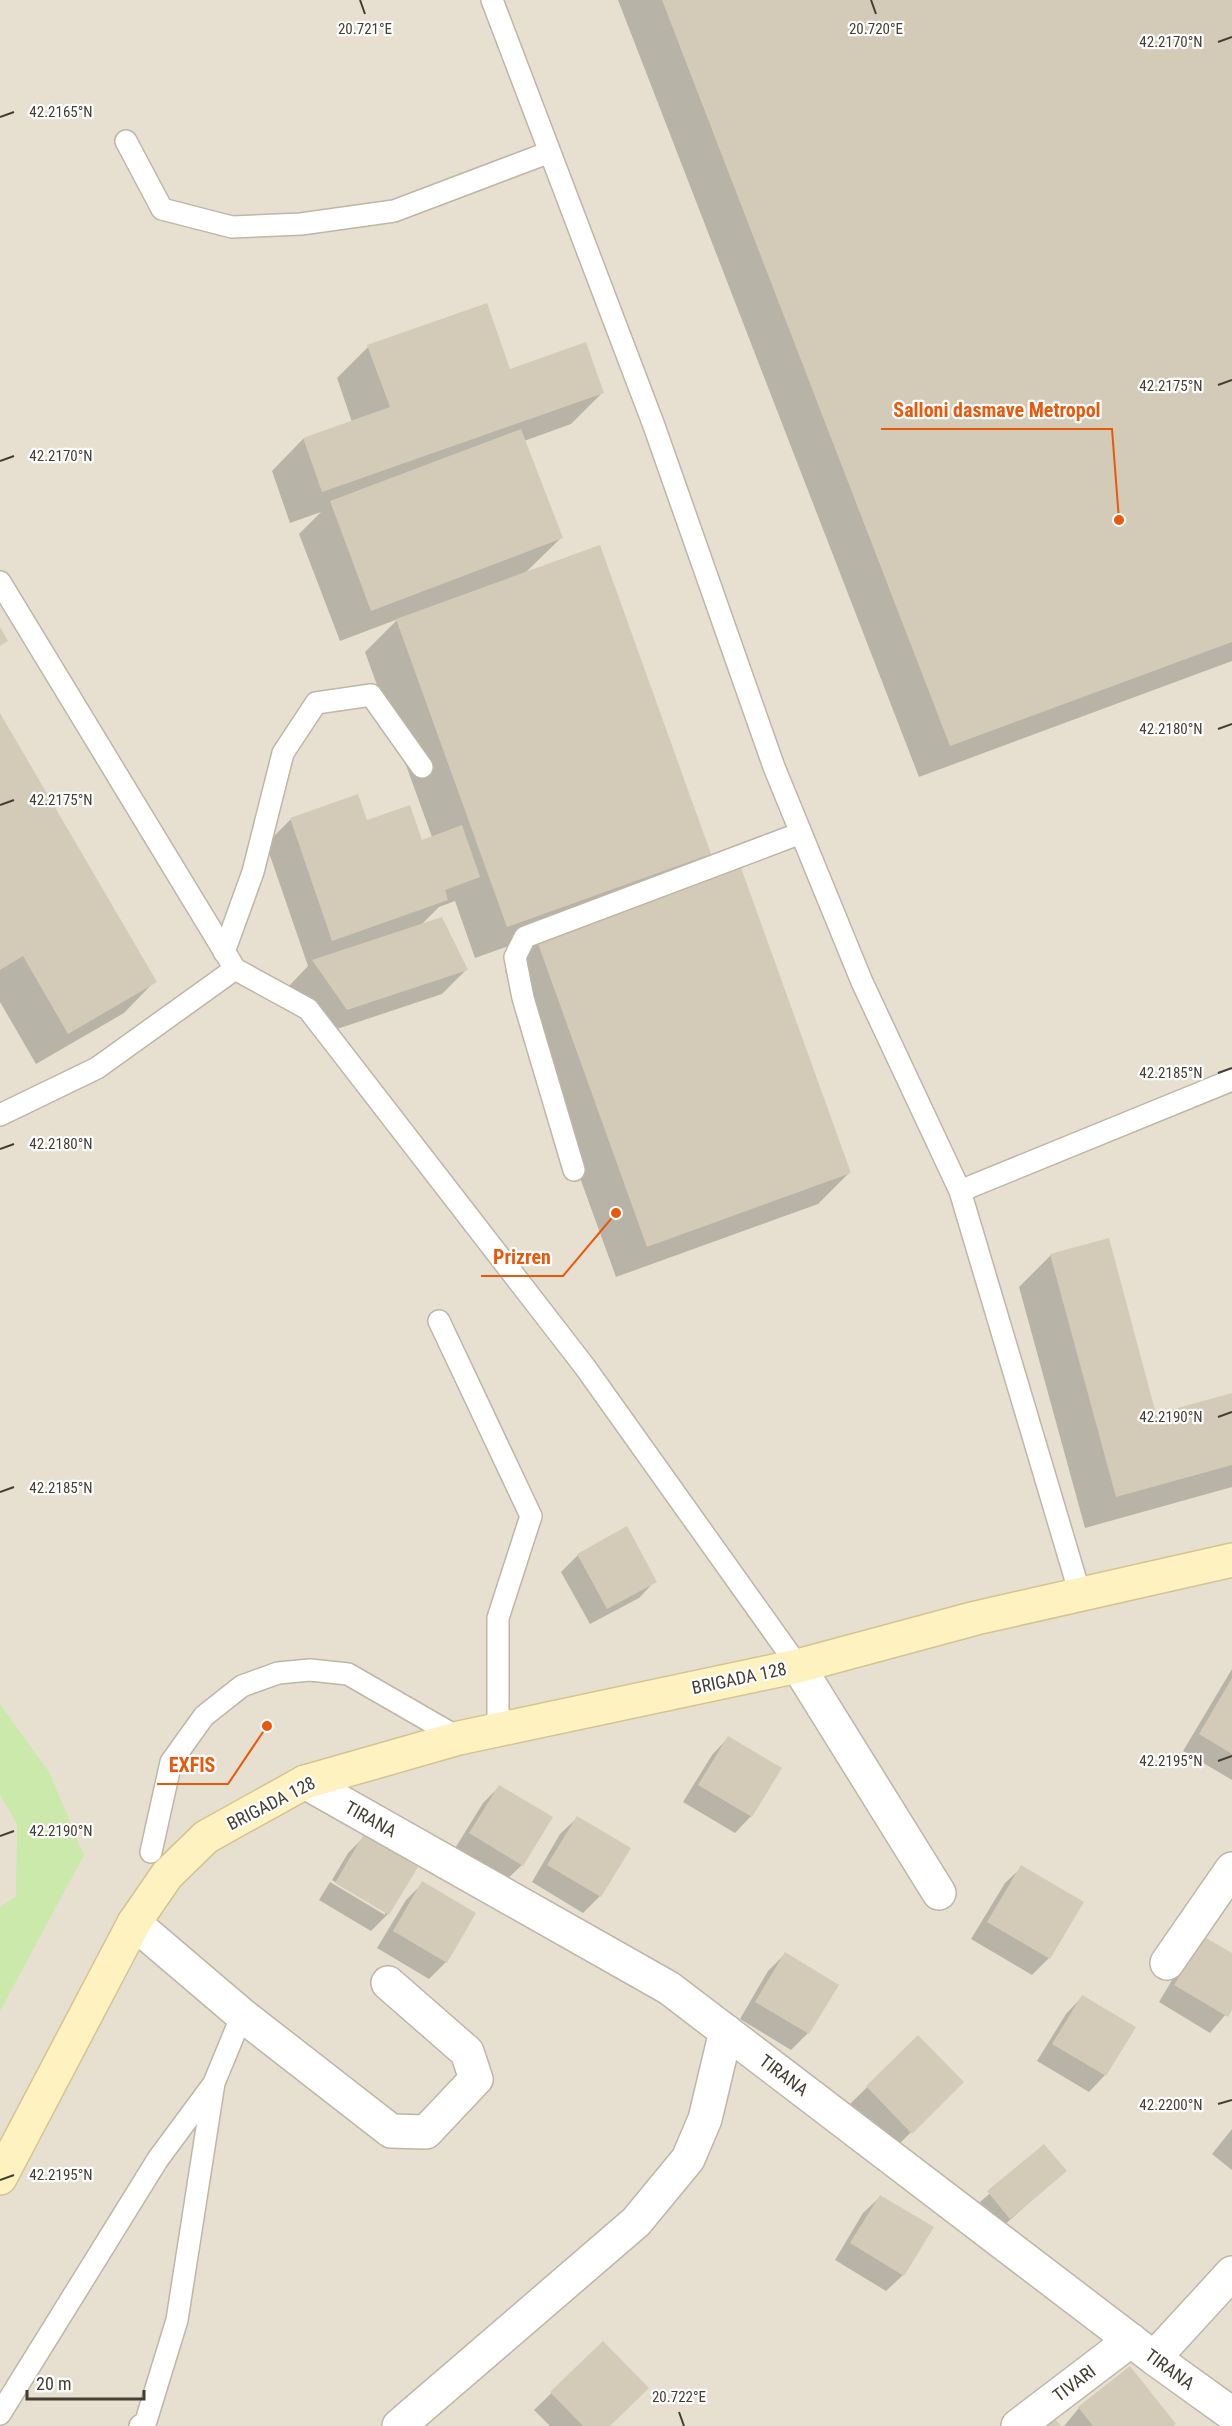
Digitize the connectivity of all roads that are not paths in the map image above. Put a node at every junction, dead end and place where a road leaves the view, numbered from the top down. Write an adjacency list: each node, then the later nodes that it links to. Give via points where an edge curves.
1 (492, 0): 3 (lane)
2 (126, 141): 3 (lane, via 162,208 232,227 302,224 394,211)
3 (550, 152): 6 (lane)
4 (0, 582): 7 (lane)
5 (422, 767): 7 (lane, via 371,695 316,703 283,753)
6 (801, 833): 10 (lane, via 525,937 515,957 523,998); 11 (lane, via 862,982)
7 (230, 960): 9 (lane, via 97,1068); 15 (lane, via 308,1009 585,1366)
8 (1232, 1080): 11 (lane)
9 (0, 1115)
10 (573, 1170)
11 (960, 1191): 14 (lane)
12 (439, 1321): 16 (lane, via 531,1516 498,1618)
13 (1232, 1560): 14 (street, BRIGADA 128)
14 (1080, 1594): 15 (street, BRIGADA 128)
15 (798, 1666): 16 (street, BRIGADA 128); 21 (street, BRIGADA 128)
16 (498, 1729): 17 (street, BRIGADA 128)
17 (459, 1738): 18 (street, BRIGADA 128); 19 (lane, via 348,1674 310,1670 278,1673 242,1686 204,1716 171,1762)
18 (305, 1782): 22 (street, BRIGADA 128, via 206,1837 167,1875); 26 (street, TIRANA, via 669,1988)
19 (151, 1852)
20 (1232, 1869): 23 (street)
21 (939, 1893)
22 (134, 1923): 25 (street); 28 (street, BRIGADA 128)
23 (1167, 1963)
24 (388, 1983): 25 (street, via 467,2052 476,2079 426,2132 391,2131)
25 (242, 2015): 27 (lane)
26 (726, 2031): 30 (street, TIRANA); 34 (street, via 705,2119 688,2159 636,2222)
27 (214, 2083): 31 (lane, via 158,2159); 33 (lane, via 177,2320 146,2421)
28 (0, 2178)
29 (1232, 2273): 30 (street, TIVARI)
30 (1143, 2349): 32 (street, TIRANA); 35 (street, TIVARI)
31 (0, 2414)
32 (1232, 2414)
33 (140, 2426)
34 (399, 2426)
35 (1018, 2426)

